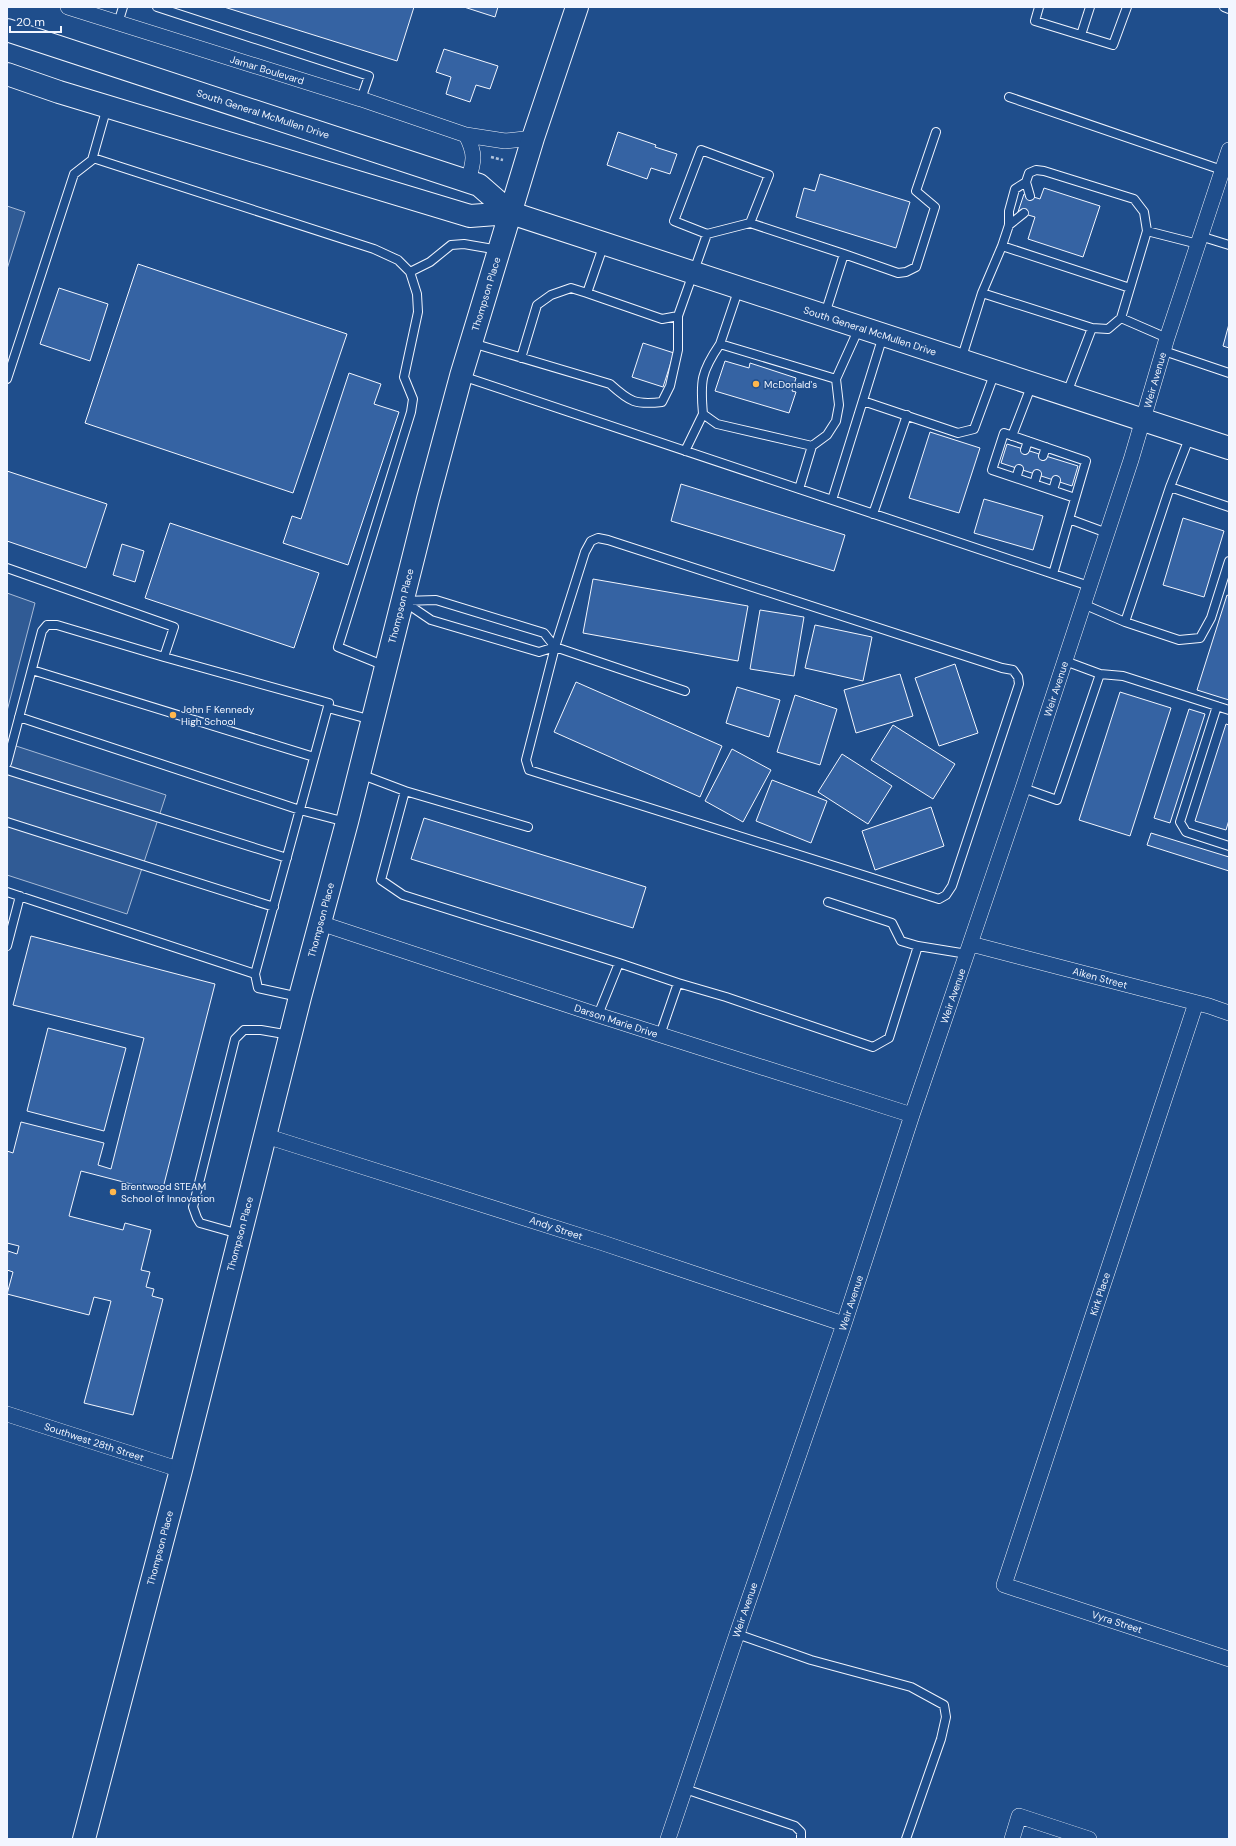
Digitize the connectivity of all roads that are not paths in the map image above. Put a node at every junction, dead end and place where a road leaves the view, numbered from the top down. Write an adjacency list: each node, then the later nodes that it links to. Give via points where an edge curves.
1 (123, 7): 10 (lane)
2 (157, 7): 15 (lane, via 369,76)
3 (577, 7): 19 (street, Thompson Place)
4 (1039, 7): 12 (lane, via 1035,20)
5 (1090, 7): 12 (lane)
6 (1127, 7): 12 (lane, via 1113,45)
7 (1224, 7): 9 (lane)
8 (74, 8): 10 (street, Jamar Boulevard)
9 (1229, 9)
10 (118, 24): 15 (street, Jamar Boulevard)
11 (7, 30): 23 (street, South General McMullen Drive)
12 (1081, 35)
13 (7, 74): 16 (street, South General McMullen Drive)
14 (1009, 97): 22 (lane)
15 (361, 99): 18 (street, Jamar Boulevard)
16 (108, 106): 21 (lane); 26 (street, South General McMullen Drive, via 470,216)
17 (936, 132): 37 (lane, via 916,191 935,207 916,267 898,273)
18 (466, 135): 19 (street, Jamar Boulevard, via 505,141); 23 (street, via 474,159)
19 (533, 138): 26 (street, Thompson Place)
20 (1229, 150): 22 (street, Weir Avenue)
21 (93, 158): 38 (lane, via 374,250 398,260); 58 (lane, via 74,174)
22 (1222, 170): 32 (street, Weir Avenue)
23 (468, 181): 26 (street, South General McMullen Drive, via 479,185)
24 (1026, 182): 25 (lane); 29 (lane, via 1015,190 1009,211); 30 (lane, via 1029,173 1036,170 1044,171 1134,199 1144,212)
25 (1030, 196)
26 (511, 213): 33 (street, South General McMullen Drive); 36 (street, Thompson Place)
27 (1024, 213): 29 (lane)
28 (750, 223): 31 (lane); 31 (lane, via 769,175 701,150 674,221); 37 (lane)
29 (1009, 225): 35 (lane)
30 (1148, 231): 32 (lane); 41 (lane)
31 (707, 234): 39 (lane)
32 (1199, 240): 34 (lane); 52 (street, Weir Avenue)
33 (604, 244): 39 (street, South General McMullen Drive); 42 (lane)
34 (1229, 245)
35 (1002, 246): 41 (lane); 43 (lane)
36 (500, 250): 38 (lane, via 464,244 451,245 430,262); 50 (street, Thompson Place)
37 (844, 254): 45 (lane)
38 (410, 272): 99 (lane, via 417,294 418,312 404,377 413,399 412,405 338,647)
39 (692, 273): 40 (street, South General McMullen Drive); 44 (lane)
40 (739, 288): 45 (street, South General McMullen Drive); 51 (lane)
41 (1130, 288): 46 (lane)
42 (587, 293): 44 (lane, via 662,319); 53 (lane, via 571,288 551,295 537,305)
43 (982, 293): 48 (lane); 54 (lane)
44 (678, 316): 53 (lane, via 678,350 670,386 662,402 643,404 624,397 610,384)
45 (824, 316): 47 (street, South General McMullen Drive)
46 (1121, 318): 48 (lane, via 1108,329); 52 (lane)
47 (860, 327): 49 (street, South General McMullen Drive); 59 (lane)
48 (1092, 328): 61 (lane)
49 (883, 335): 54 (street, South General McMullen Drive); 62 (lane)
50 (471, 343): 53 (lane); 57 (street, Thompson Place)
51 (720, 344): 59 (lane); 63 (lane, via 709,360 701,382)
52 (1165, 344): 56 (lane); 65 (street, Weir Avenue)
53 (520, 358)
54 (961, 360): 55 (street, South General McMullen Drive)
55 (995, 372): 60 (street, South General McMullen Drive); 64 (lane, via 974,429 958,433)
56 (1229, 373)
57 (461, 376): 73 (lane); 93 (street, Thompson Place)
58 (7, 379)
59 (836, 379): 69 (lane, via 839,405 836,421 827,435)
60 (1032, 384): 61 (street, South General McMullen Drive); 67 (lane)
61 (1066, 395): 65 (street, South General McMullen Drive)
62 (863, 401): 64 (lane); 84 (lane)
63 (703, 414): 69 (lane, via 717,424); 73 (lane)
64 (907, 416): 86 (lane)
65 (1143, 420): 66 (street, South General McMullen Drive); 88 (street, Weir Avenue)
66 (1190, 435): 71 (street, South General McMullen Drive); 80 (lane)
67 (1012, 436): 68 (lane); 77 (lane, via 1004,433 992,470)
68 (1028, 442): 70 (lane); 72 (lane)
69 (812, 446): 81 (lane)
70 (1046, 447): 74 (lane); 83 (lane, via 1063,458 1086,461)
71 (1229, 448)
72 (1025, 450)
73 (685, 451): 81 (lane)
74 (1043, 456)
75 (1019, 468): 77 (lane)
76 (1037, 474): 79 (lane)
77 (1016, 478): 79 (lane)
78 (1056, 480): 82 (lane)
79 (1034, 484): 82 (lane)
80 (1170, 487): 85 (lane); 95 (lane)
81 (799, 489): 84 (lane)
82 (1053, 490): 83 (lane)
83 (1075, 498): 87 (lane)
84 (832, 500): 86 (lane)
85 (1229, 507)
86 (874, 514): 91 (lane)
87 (1069, 519): 88 (lane); 91 (lane)
88 (1107, 533): 92 (street, Weir Avenue)
89 (1229, 561): 95 (lane, via 1211,618 1200,638 1179,640)
90 (7, 568): 97 (lane, via 174,627)
91 (1053, 574): 92 (lane)
92 (1089, 586): 94 (street, Weir Avenue)
93 (403, 601): 96 (lane, via 431,620 538,652); 96 (lane, via 436,600 544,633); 99 (street, Thompson Place)
94 (1083, 604): 95 (lane); 98 (street, Weir Avenue)
95 (1125, 622)
96 (555, 647): 96 (lane, via 526,760 529,770 939,899 946,895 952,886 1019,684 1013,670 598,538 591,541 585,552); 102 (lane)
97 (164, 657): 100 (lane, via 57,625 47,625 42,631); 103 (lane)
98 (1065, 661): 101 (lane); 112 (street, Weir Avenue)
99 (386, 666): 107 (street, Thompson Place)
100 (32, 670): 106 (lane); 108 (lane)
101 (1100, 674): 104 (lane, via 1123,676); 112 (lane, via 1057,800)
102 (685, 692)
103 (329, 705): 107 (lane); 108 (lane)
104 (1217, 706): 105 (lane); 118 (lane, via 1180,822 1186,832)
105 (1229, 710)
106 (19, 717): 109 (lane); 114 (lane)
107 (373, 721): 111 (street, Thompson Place)
108 (314, 757): 114 (lane)
109 (7, 763)
110 (7, 770): 119 (lane)
111 (359, 774): 113 (lane); 116 (street, Thompson Place)
112 (1023, 788): 127 (street, Weir Avenue)
113 (405, 792): 117 (lane); 128 (lane, via 381,880 403,894)
114 (300, 810): 116 (lane); 119 (lane)
115 (7, 822): 123 (lane)
116 (347, 822): 124 (street, Thompson Place)
117 (528, 827)
118 (1229, 846)
119 (287, 858): 123 (lane)
120 (7, 892): 121 (lane)
121 (20, 896): 125 (lane); 129 (lane)
122 (828, 902): 126 (lane, via 892,923 901,942)
123 (274, 907): 129 (lane)
124 (320, 923): 131 (street, Thompson Place); 134 (street, Darson Marie Drive)
125 (7, 946)
126 (918, 946): 127 (lane); 130 (lane, via 889,1038 873,1047 726,996)
127 (969, 949): 132 (street, Aiken Street); 137 (street, Weir Avenue)
128 (619, 963): 130 (lane); 134 (lane)
129 (255, 974): 131 (lane, via 258,988)
130 (678, 983): 136 (lane)
131 (300, 998): 135 (street, Thompson Place)
132 (1196, 1003): 133 (street, Aiken Street); 143 (street, Kirk Place)
133 (1229, 1013)
134 (598, 1015): 136 (street, Darson Marie Drive)
135 (290, 1035): 138 (street, Thompson Place); 139 (lane, via 244,1030 235,1039 233,1046 193,1207 200,1223)
136 (660, 1035): 137 (street, Darson Marie Drive)
137 (912, 1115): 140 (street, Weir Avenue)
138 (266, 1136): 139 (street, Thompson Place); 140 (street, Andy Street, via 603,1243)
139 (240, 1234): 142 (street, Thompson Place)
140 (844, 1324): 144 (street, Weir Avenue)
141 (7, 1414): 142 (street, Southwest 28th Street)
142 (181, 1470): 147 (street, Thompson Place)
143 (1004, 1585): 145 (street, Vyra Street)
144 (737, 1634): 146 (street, Weir Avenue); 150 (lane, via 811,1660 911,1687 944,1705 946,1717 942,1739)
145 (1229, 1659)
146 (685, 1789): 148 (street, Weir Avenue); 149 (lane, via 795,1826 802,1832)
147 (84, 1839)
148 (668, 1839)
149 (801, 1839)
150 (906, 1839)
151 (1012, 1839): 152 (street, via 1019,1816)
152 (1089, 1839)

